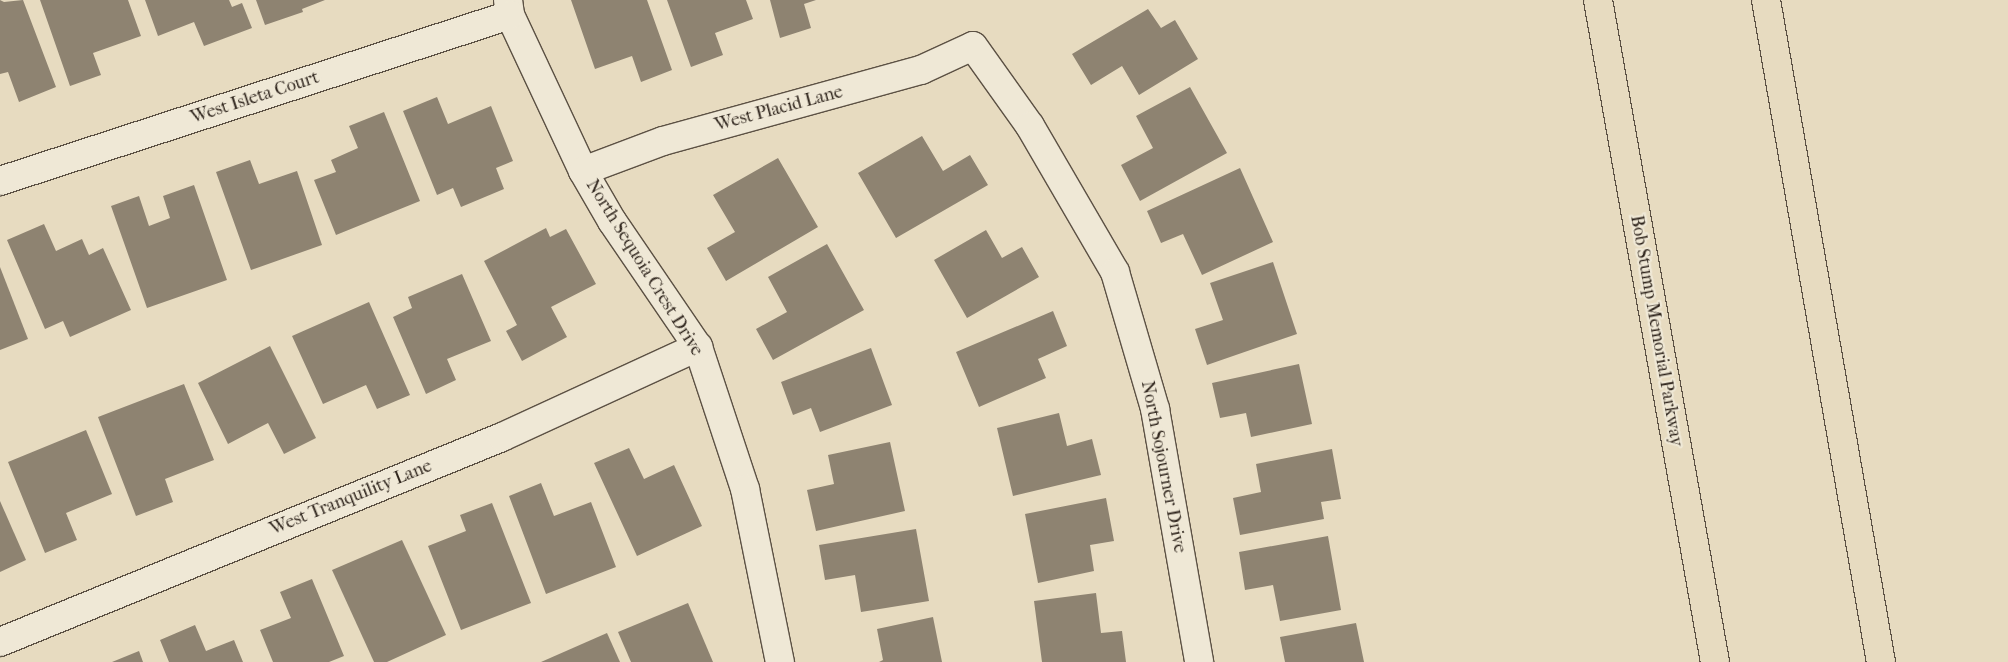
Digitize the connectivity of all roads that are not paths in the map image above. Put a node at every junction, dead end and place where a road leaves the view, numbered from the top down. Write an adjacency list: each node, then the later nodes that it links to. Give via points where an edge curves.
1 (1598, 0): 11 (highway, Bob Stump Memorial Parkway)
2 (1766, 0): 12 (highway)
3 (509, 7): 5 (street, North Sequoia Crest Drive); 6 (street, West Isleta Court)
4 (973, 46): 5 (street, West Placid Lane, via 921,70 663,140); 10 (street, North Sojourner Drive, via 1030,126 1115,272 1156,409)
5 (583, 170): 7 (street, North Sequoia Crest Drive, via 612,221)
6 (0, 181)
7 (698, 347): 8 (street, West Tranquility Lane, via 502,437); 9 (street, North Sequoia Crest Drive, via 745,489)
8 (0, 642)
9 (780, 662)
10 (1199, 662)
11 (1715, 662)
12 (1881, 662)

